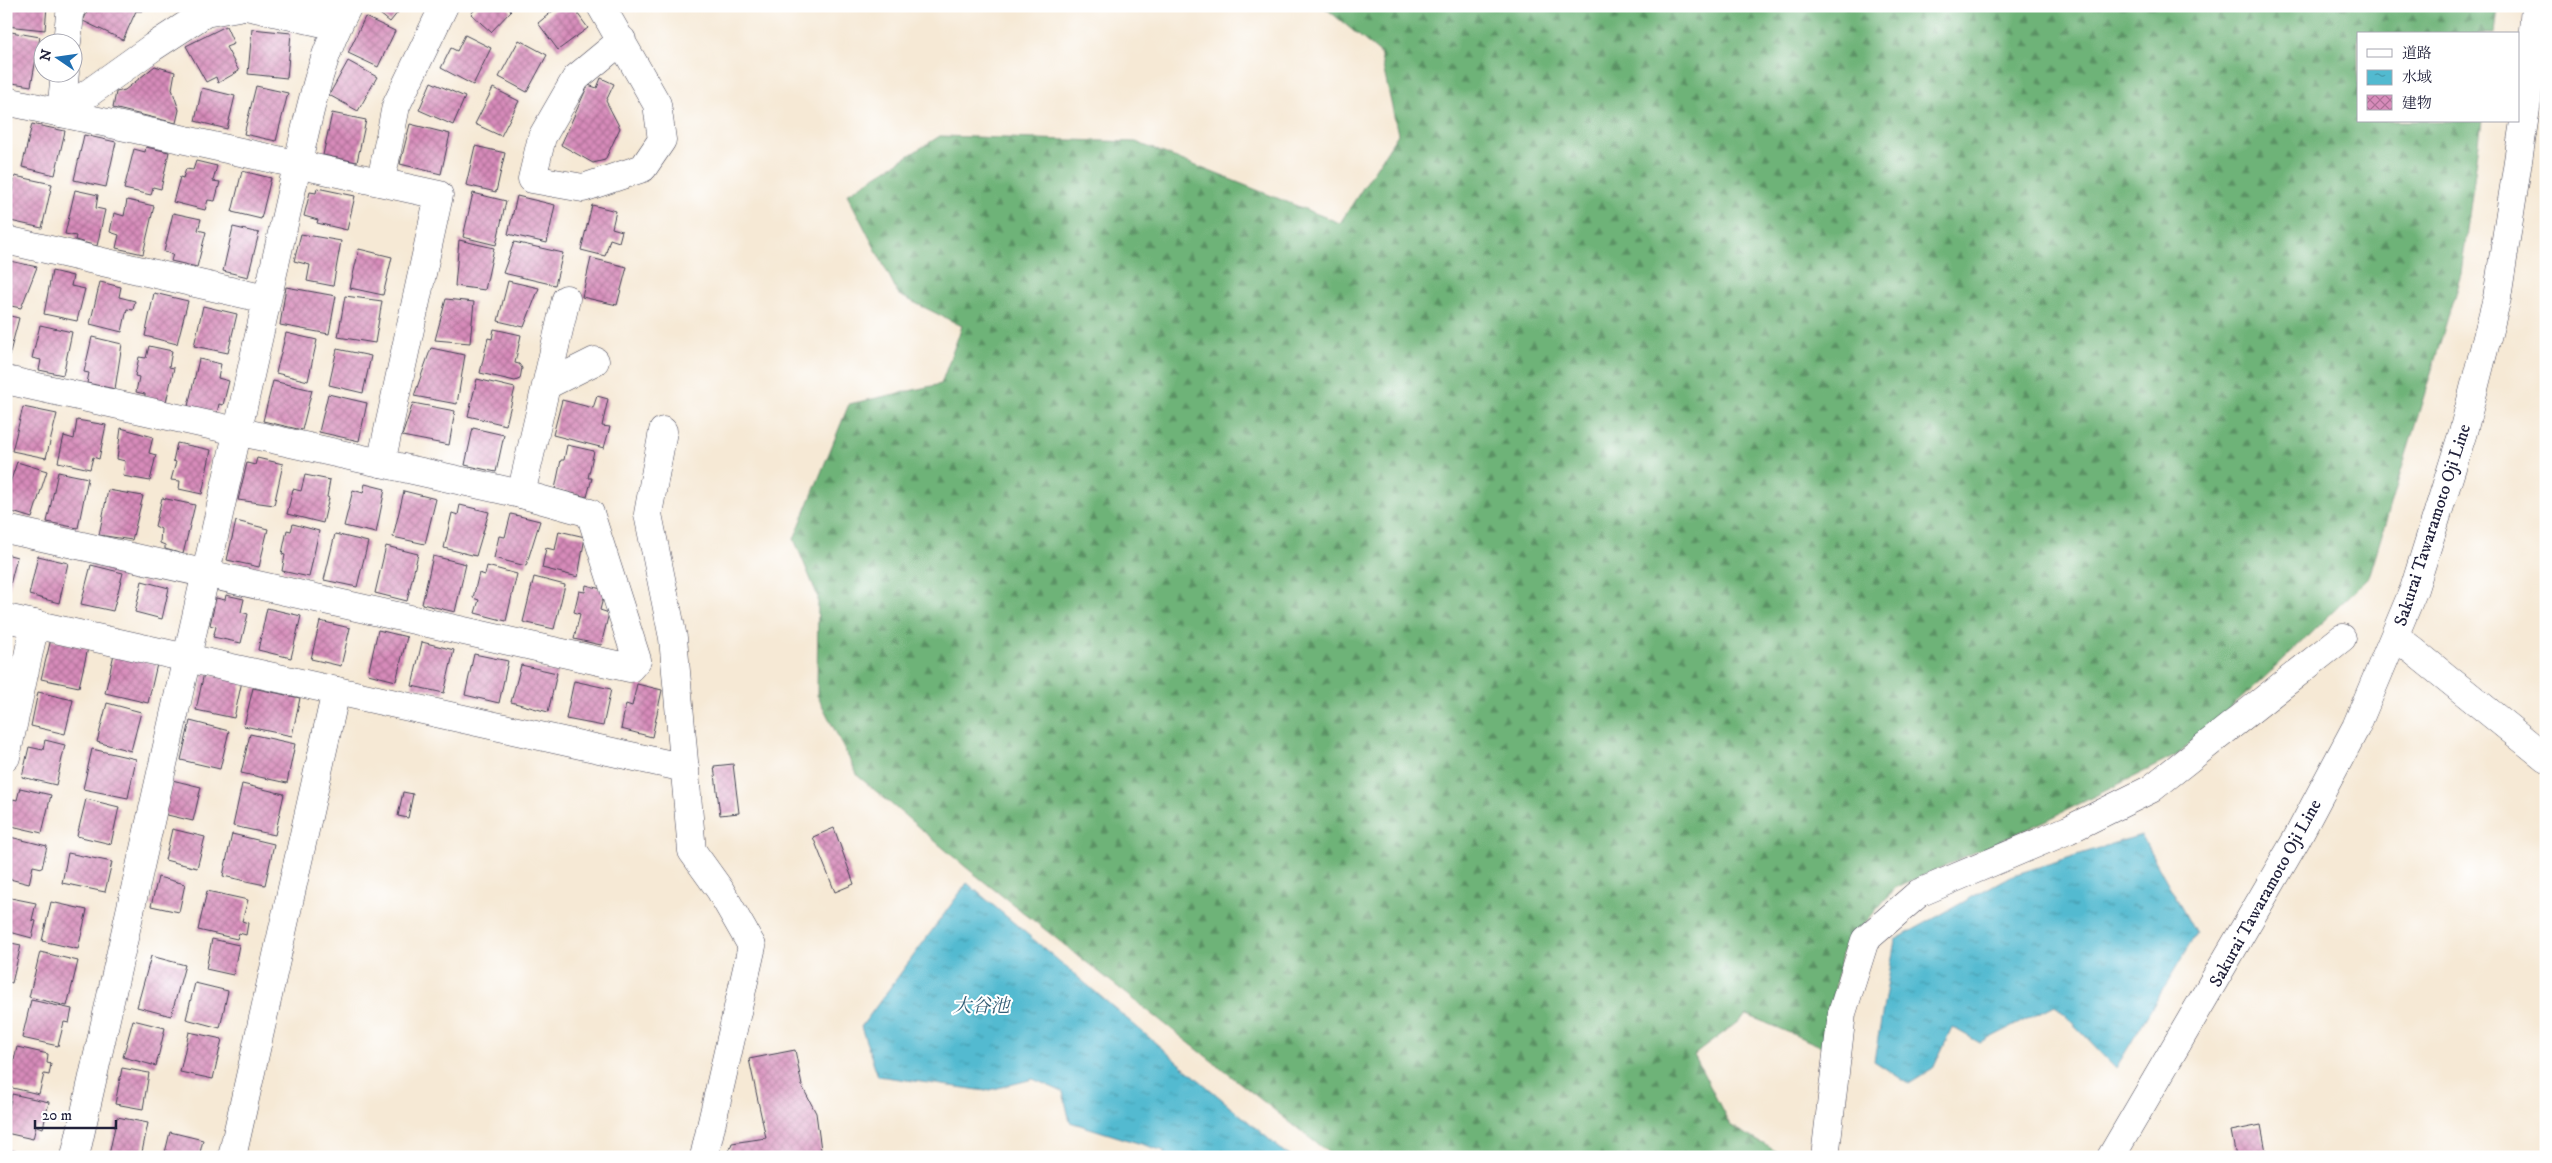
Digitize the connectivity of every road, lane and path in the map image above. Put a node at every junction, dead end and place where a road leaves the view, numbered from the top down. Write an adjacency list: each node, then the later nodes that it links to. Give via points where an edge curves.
1 (71, 6): 7 (street)
2 (245, 6): 6 (street); 11 (street, via 204,13)
3 (444, 6): 13 (street, via 396,106)
4 (601, 6): 8 (street)
5 (2535, 6): 28 (street, Sakurai Tawaramoto Oji Line, via 2525,112 2497,298 2463,432 2414,589)
6 (343, 16): 12 (street, via 319,72)
7 (68, 32)
8 (622, 40): 8 (street, via 576,78 542,137 532,179 583,188 643,168 662,140 657,104)
9 (64, 82): 11 (street)
10 (6, 101): 11 (street)
11 (61, 113): 12 (street)
12 (297, 166): 13 (street); 15 (street)
13 (381, 181): 22 (street, via 439,195)
14 (6, 240): 15 (street)
15 (266, 299): 21 (street)
16 (566, 300): 19 (street)
17 (595, 361): 19 (street)
18 (6, 380): 21 (street)
19 (546, 385): 23 (street)
20 (663, 431): 34 (street, via 648,514 673,638)
21 (237, 432): 22 (street); 25 (street)
22 (381, 463): 23 (street)
23 (521, 494): 25 (street, via 590,513 637,660 630,668)
24 (6, 529): 25 (street)
25 (206, 575): 30 (street)
26 (6, 618): 27 (street)
27 (35, 624): 30 (street); 32 (street)
28 (2395, 636): 33 (street); 39 (street, Sakurai Tawaramoto Oji Line, via 2356,727 2296,840)
29 (2342, 638): 38 (street, via 2151,790 2068,830 1919,893 1865,940 1842,1013)
30 (187, 657): 31 (street); 35 (street)
31 (336, 691): 34 (street); 36 (street)
32 (6, 756)
33 (2546, 758)
34 (685, 768): 37 (street, via 692,851 720,890 752,946)
35 (75, 1157)
36 (232, 1157)
37 (704, 1157)
38 (1825, 1157)
39 (2111, 1157)

